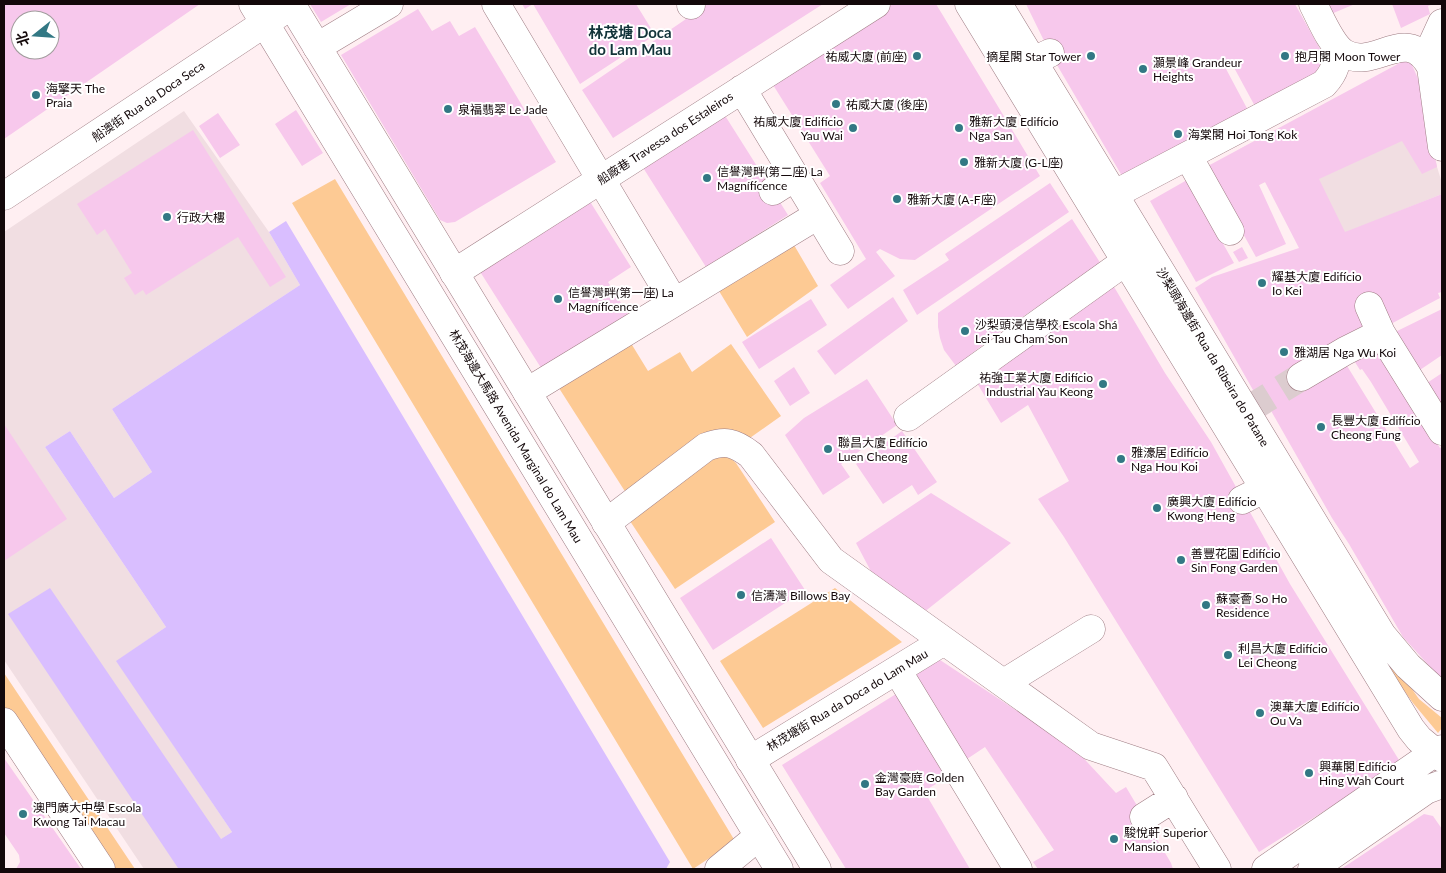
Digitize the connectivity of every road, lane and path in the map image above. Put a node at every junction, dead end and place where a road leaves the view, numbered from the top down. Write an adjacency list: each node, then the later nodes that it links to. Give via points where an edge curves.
1 (389, 4): 11 (street)
2 (496, 4): 16 (street)
3 (876, 4): 13 (street, 船廠巷 Travessa dos Estaleiros)
4 (969, 4): 22 (street, 沙梨頭海邊街 Rua da Ribeira do Patane)
5 (998, 4): 17 (street, 沙梨頭海邊街 Rua da Ribeira do Patane, via 1042,57)
6 (1313, 4): 10 (street)
7 (292, 5): 8 (street, 船澳街 Rua da Doca Seca); 11 (street)
8 (259, 13): 18 (street, 船澳街 Rua da Doca Seca); 29 (street, 林茂海邊大馬路 Avenida Marginal do Lam Mau)
9 (1442, 23): 12 (street)
10 (1336, 46): 12 (street, via 1352,56 1376,55 1399,47); 15 (street, via 1336,67 1324,84)
11 (317, 47): 23 (street)
12 (1422, 55): 14 (street, via 1431,67)
13 (742, 89): 16 (street, 船廠巷 Travessa dos Estaleiros); 19 (street, via 784,184)
14 (1442, 147)
15 (1188, 156): 17 (street); 20 (street)
16 (601, 179): 23 (street, 船廠巷 Travessa dos Estaleiros); 24 (street)
17 (1113, 195): 37 (street, 沙梨頭海邊街 Rua da Ribeira do Patane, via 1382,635 1408,666)
18 (4, 196)
19 (818, 215): 21 (street); 24 (street)
20 (1230, 231)
21 (840, 251)
22 (1126, 261): 30 (street); 39 (street, 沙梨頭海邊街 Rua da Ribeira do Patane, via 1255,492 1411,729)
23 (454, 273): 28 (street)
24 (674, 302): 28 (street)
25 (1369, 306): 26 (street)
26 (1381, 333): 27 (street); 31 (street)
27 (1302, 377)
28 (522, 384): 29 (street); 32 (street)
29 (491, 394): 45 (street, 林茂海邊大馬路 Avenida Marginal do Lam Mau)
30 (908, 416)
31 (1442, 430)
32 (606, 523): 34 (street, via 706,447 729,443 751,455 831,560); 40 (street)
33 (1091, 629): 36 (street)
34 (944, 641): 35 (street, 林茂塘街 Rua da Doca do Lam Mau); 36 (street)
35 (896, 670): 40 (street, 林茂塘街 Rua da Doca do Lam Mau); 50 (street)
36 (1004, 683): 42 (street, via 1091,746 1154,767)
37 (1442, 698)
38 (4, 722): 46 (street)
39 (1433, 757): 52 (street)
40 (750, 760): 44 (street)
41 (1442, 784): 53 (street, via 1426,790)
42 (1174, 798): 43 (street); 51 (street)
43 (1144, 817)
44 (791, 827): 45 (street); 49 (street)
45 (761, 839): 47 (street); 48 (street, 林茂海邊大馬路 Avenida Marginal do Lam Mau)
46 (101, 869)
47 (719, 869)
48 (779, 869)
49 (816, 869)
50 (1018, 869)
51 (1217, 869)
52 (1266, 869)
53 (1312, 869)

